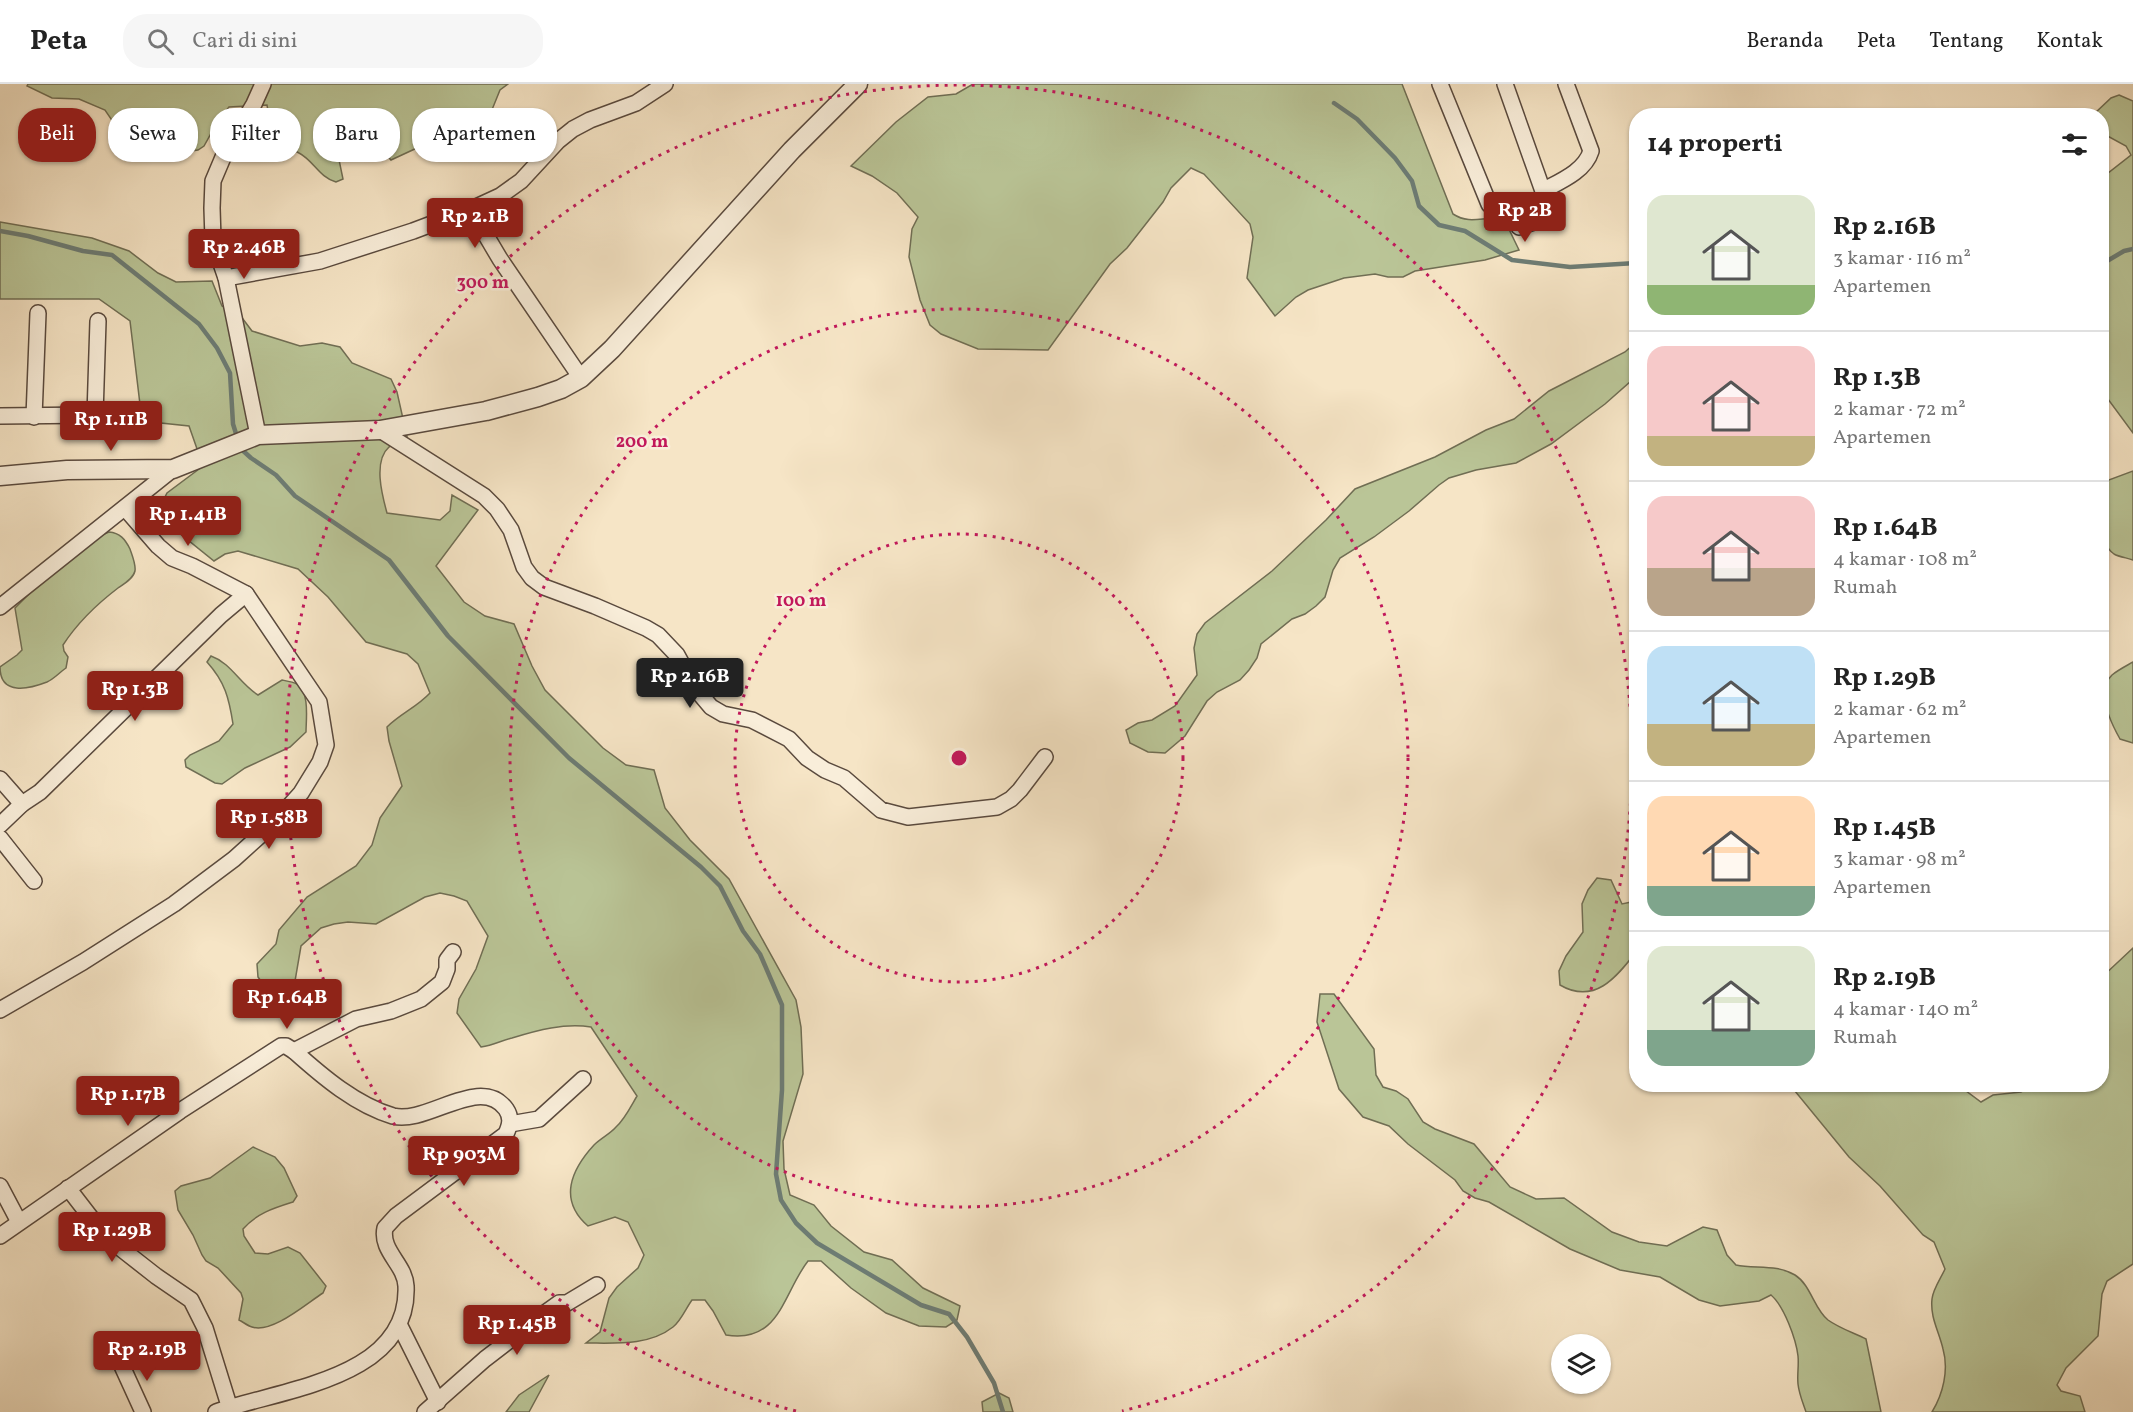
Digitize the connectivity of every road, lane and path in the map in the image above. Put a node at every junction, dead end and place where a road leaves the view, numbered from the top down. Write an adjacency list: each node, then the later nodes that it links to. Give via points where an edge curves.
1 (263, 84): 9 (street, via 213,181 213,240)
2 (665, 84): 8 (street, via 636,103 573,129 521,181)
3 (858, 84): 12 (street)
4 (1440, 84): 7 (street, via 1490,205 1509,205 1519,227 1549,215)
5 (1505, 84): 7 (street)
6 (1566, 84): 7 (street, via 1591,151 1572,176)
7 (1544, 190)
8 (474, 208): 9 (street, via 320,261); 12 (street, via 500,259)
9 (226, 278): 16 (street)
10 (38, 313): 14 (street)
11 (98, 321): 14 (street, via 95,415)
12 (581, 378): 15 (street, via 538,397 486,411)
13 (0, 416): 14 (street)
14 (34, 417)
15 (380, 430): 16 (street); 22 (street, via 484,496 511,530 532,578 544,588 658,635 677,655 711,707 723,714 752,720 789,739 807,758 844,778 881,810 908,817 997,807 1011,800)
16 (252, 438): 17 (street)
17 (173, 469): 18 (street, via 67,470); 19 (street)
18 (0, 476)
19 (125, 508): 20 (street, via 172,558); 21 (street)
20 (246, 594): 24 (street); 29 (street, via 319,702 326,746 320,762 301,793 234,859 174,904)
21 (0, 607)
22 (1045, 757)
23 (0, 779): 24 (street)
24 (22, 804): 25 (street)
25 (0, 825)
26 (0, 838): 27 (street)
27 (34, 880)
28 (453, 952): 30 (street, via 442,982 421,999 356,1019)
29 (0, 1010)
30 (294, 1051): 32 (street, via 359,1102 395,1116 420,1115 476,1096 490,1097 503,1106); 34 (street, via 286,1046 276,1048)
31 (583, 1079): 32 (street, via 539,1119)
32 (510, 1124): 38 (street, via 506,1134 385,1228 385,1243 406,1286)
33 (0, 1186): 35 (street)
34 (68, 1188): 35 (street); 41 (street, via 105,1236 191,1300 204,1329)
35 (19, 1222): 36 (street)
36 (0, 1236)
37 (597, 1284): 40 (street, via 545,1313 485,1359)
38 (400, 1326): 40 (street); 41 (street, via 372,1357 338,1376)
39 (122, 1366): 42 (street)
40 (438, 1402): 43 (street)
41 (225, 1410)
42 (143, 1412)
43 (425, 1412)

